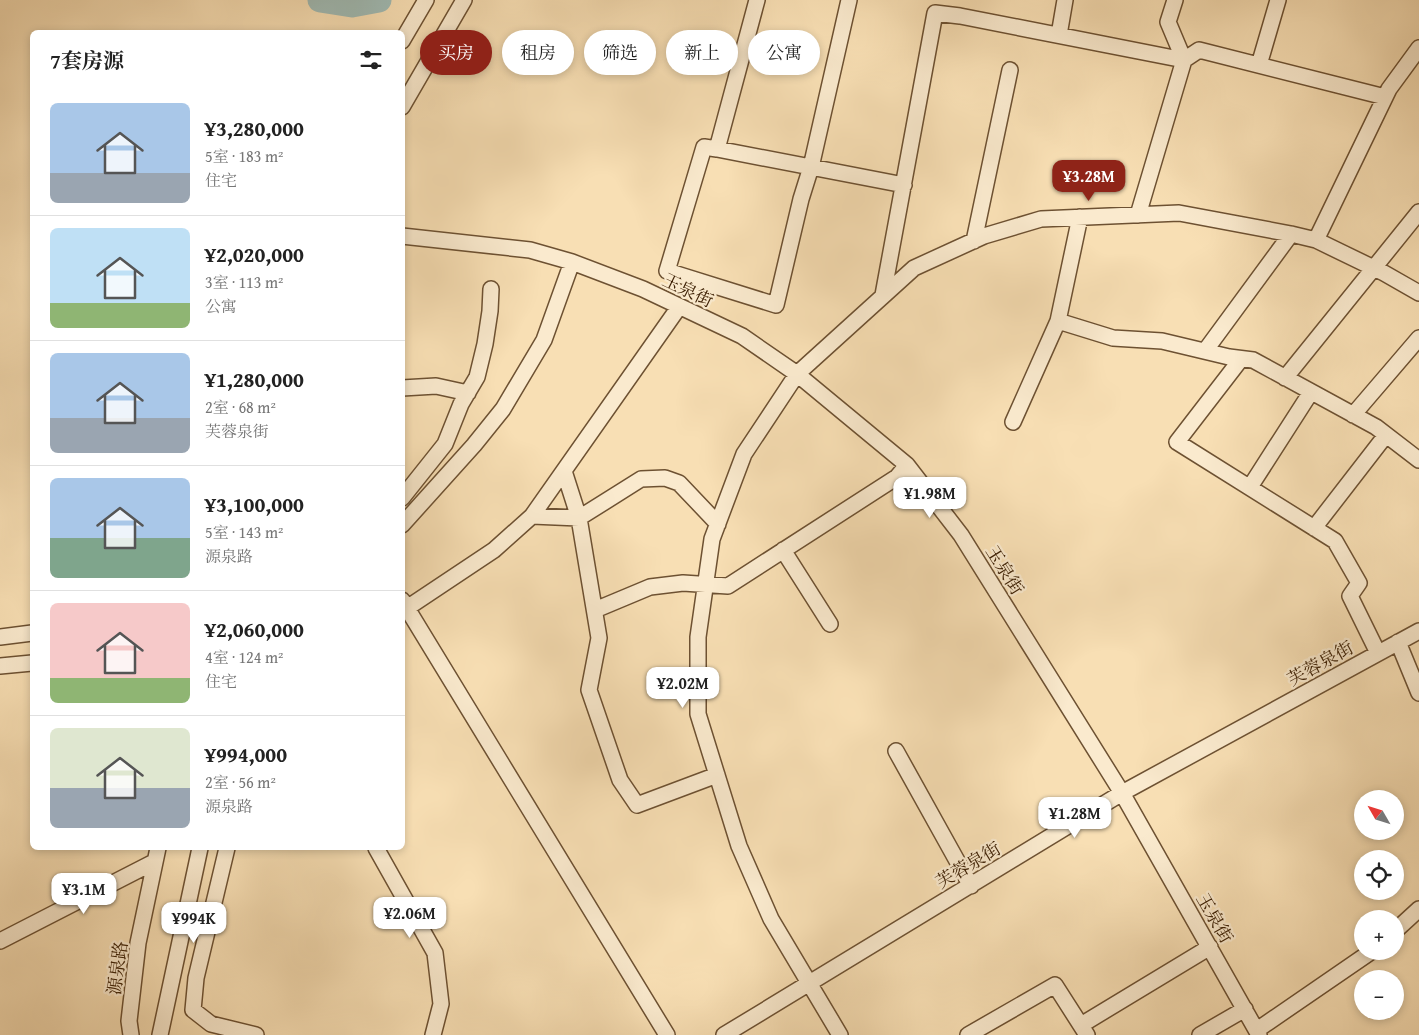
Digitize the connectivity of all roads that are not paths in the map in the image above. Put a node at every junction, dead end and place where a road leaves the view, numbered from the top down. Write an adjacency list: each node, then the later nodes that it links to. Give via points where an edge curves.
1 (426, 0): 9 (street)
2 (464, 0): 15 (street)
3 (757, 0): 16 (street)
4 (849, 0): 17 (street)
5 (1065, 0): 8 (street)
6 (1175, 0): 11 (street, via 1168,22)
7 (1278, 0): 12 (street)
8 (1058, 35): 11 (street); 18 (street, via 935,13)
9 (405, 36)
10 (1419, 48): 14 (street)
11 (1184, 60): 12 (street, via 1199,50); 20 (street)
12 (1259, 65): 14 (street)
13 (1010, 70): 25 (street)
14 (1385, 97): 24 (street)
15 (405, 102)
16 (717, 149): 17 (street); 17 (street, via 704,147 667,271 776,306)
17 (811, 167): 18 (street)
18 (904, 184): 30 (street)
19 (1419, 212): 27 (street)
20 (1138, 215): 21 (street); 22 (street, via 1179,213)
21 (1080, 218): 25 (street, via 1041,219); 32 (street)
22 (1291, 234): 24 (street); 34 (street)
23 (405, 236): 26 (street, 玉泉街, via 530,250)
24 (1316, 240): 27 (street)
25 (974, 241): 30 (street, via 914,268)
26 (572, 262): 31 (street, 玉泉街); 51 (street, via 544,340 503,409)
27 (1374, 268): 29 (street); 37 (street)
28 (491, 289): 40 (street, via 485,344 477,377)
29 (1419, 294)
30 (883, 295): 36 (street)
31 (680, 307): 36 (street, 玉泉街, via 742,336); 46 (street)
32 (1058, 321): 34 (street, via 1113,338 1162,340); 42 (street)
33 (1419, 338): 41 (street)
34 (1205, 351): 35 (street)
35 (1241, 359): 37 (street, via 1253,360); 47 (street, via 1177,442)
36 (797, 374): 45 (street, 玉泉街); 52 (street, via 744,454)
37 (1285, 378): 39 (street)
38 (405, 388): 40 (street, via 436,386)
39 (1311, 392): 41 (street); 47 (street)
40 (468, 393): 48 (street, via 445,444)
41 (1353, 415): 43 (street)
42 (1013, 422)
43 (1386, 435): 44 (street); 53 (street)
44 (1419, 460)
45 (906, 465): 54 (street, via 897,477); 69 (street, 玉泉街, via 961,535)
46 (564, 470): 49 (street); 50 (street)
47 (1250, 487): 53 (street)
48 (405, 494)
49 (532, 516): 50 (street); 56 (street, via 494,550)
50 (579, 518): 52 (street, via 641,478 665,478 679,483); 57 (street)
51 (405, 522)
52 (718, 524): 55 (street, via 712,539)
53 (1314, 528): 63 (street, via 1335,541 1359,583 1350,596)
54 (783, 550): 55 (street, via 728,586); 58 (street)
55 (705, 585): 57 (street, via 683,583 650,587); 68 (street, via 698,638 698,714)
56 (405, 604): 88 (street)
57 (594, 610): 68 (street, via 599,638 589,690 620,780 637,805)
58 (830, 624)
59 (1419, 631): 62 (street, 芙蓉泉街)
60 (30, 633): 61 (street)
61 (0, 637)
62 (1398, 642): 63 (street, 芙蓉泉街); 66 (street)
63 (1378, 653): 69 (street, 芙蓉泉街)
64 (30, 663): 65 (street)
65 (0, 666)
66 (1419, 693)
67 (896, 751): 74 (street)
68 (717, 775): 80 (street, via 751,874 771,919)
69 (1122, 793): 74 (street, 芙蓉泉街); 78 (street, 玉泉街)
70 (200, 850): 85 (street)
71 (228, 850): 86 (street, via 196,978 193,1010 211,1024)
72 (377, 850): 87 (street, via 434,953 441,1004)
73 (156, 855): 77 (street); 84 (street, 源泉路, via 138,943 128,1022)
74 (971, 886): 80 (street, 芙蓉泉街)
75 (1419, 909): 76 (street)
76 (1404, 923)
77 (0, 941)
78 (1210, 947): 81 (street, 玉泉街); 82 (street)
79 (1359, 960): 83 (street)
80 (809, 984): 89 (street, 芙蓉泉街); 90 (street)
81 (1245, 1009): 83 (street, 玉泉街); 92 (street)
82 (1084, 1030): 91 (street, via 1055,984)
83 (1258, 1032)
84 (131, 1035)
85 (160, 1035)
86 (256, 1035)
87 (433, 1035)
88 (666, 1035)
89 (724, 1035)
90 (840, 1035)
91 (968, 1035)
92 (1200, 1035)

